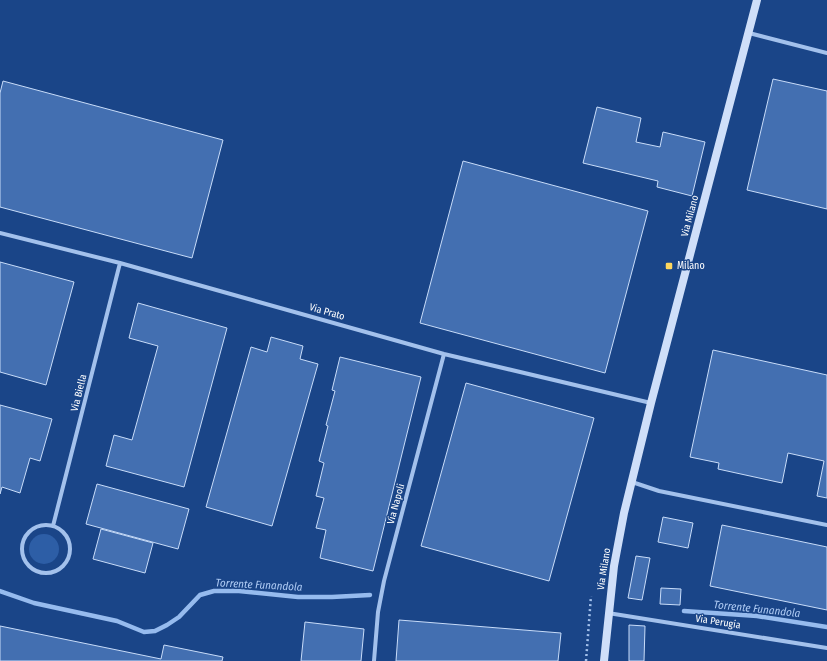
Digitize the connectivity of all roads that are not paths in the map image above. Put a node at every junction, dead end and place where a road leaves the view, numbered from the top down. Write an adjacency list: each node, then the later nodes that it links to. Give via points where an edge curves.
1 (757, 0): 2 (street, Via Milano)
2 (748, 33): 3 (street); 7 (street, Via Milano)
3 (827, 53)
4 (0, 233): 5 (street, Via Prato)
5 (120, 263): 6 (street, Via Prato); 10 (street, Via Biella)
6 (444, 354): 7 (street, Via Prato); 13 (street, Via Napoli, via 384,582 378,612)
7 (650, 402): 8 (street, Via Milano)
8 (631, 482): 9 (street, via 659,491); 11 (street, Via Milano)
9 (827, 525)
10 (53, 526): 10 (street, via 37,526 29,531 21,546 25,562 30,569 38,573 46,574 62,568 70,553 67,536)
11 (607, 613): 12 (street, Via Perugia); 14 (street, Via Milano)
12 (827, 648)
13 (374, 661)
14 (604, 661)

